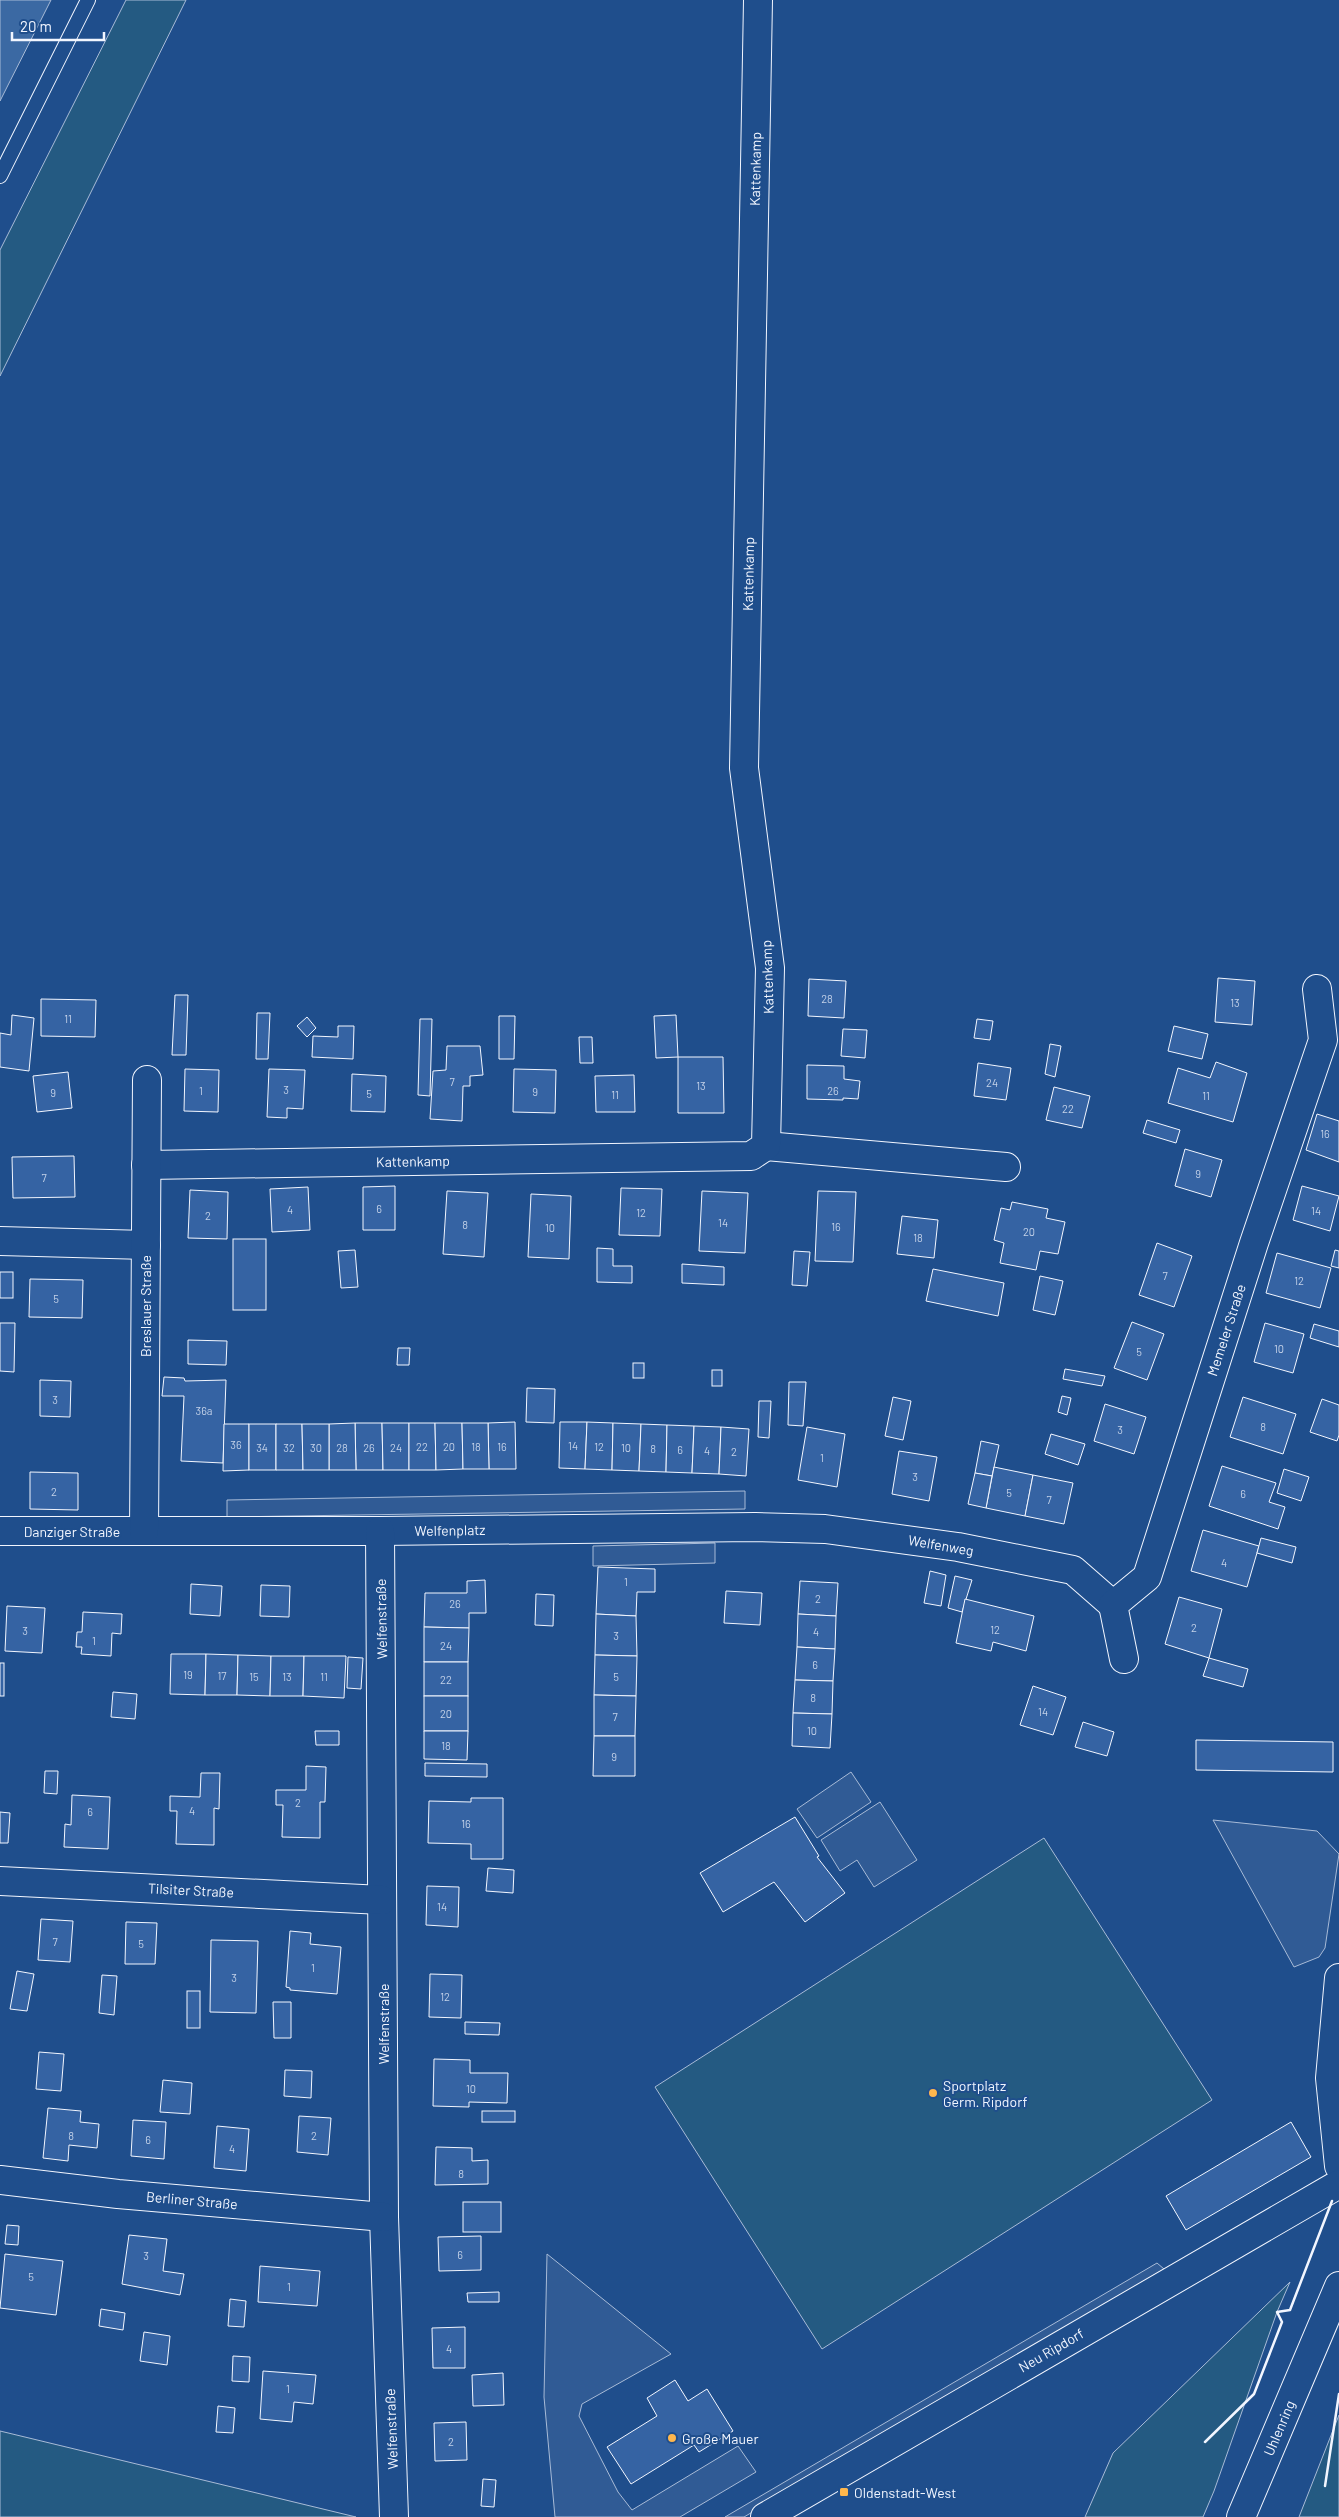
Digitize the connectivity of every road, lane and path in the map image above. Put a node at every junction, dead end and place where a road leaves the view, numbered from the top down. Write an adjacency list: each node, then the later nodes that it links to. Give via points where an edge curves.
1 (88, 0): 3 (lane)
2 (758, 0): 6 (main road, Kattenkamp, via 744,768 770,968)
3 (0, 176)
4 (1317, 988): 15 (main road, Memeler Straße, via 1323,1040 1146,1577)
5 (147, 1080): 7 (main road, Breslauer Straße)
6 (766, 1146): 7 (main road, Kattenkamp, via 751,1156); 8 (main road, Kattenkamp)
7 (146, 1165): 10 (main road, Breslauer Straße)
8 (1006, 1166)
9 (0, 1240): 10 (main road)
10 (146, 1245): 12 (main road, Breslauer Straße)
11 (756, 1527): 13 (main road, Welfenplatz); 15 (main road, Welfenweg, via 866,1533 1073,1570)
12 (144, 1531): 13 (main road, Welfenplatz); 14 (main road, Danziger Straße)
13 (380, 1531): 18 (main road, Welfenstraße)
14 (0, 1532)
15 (1113, 1605): 16 (main road)
16 (1124, 1659)
17 (0, 1881): 18 (main road, Tilsiter Straße)
18 (382, 1900): 23 (main road, Welfenstraße)
19 (1339, 1978): 20 (main road, via 1330,2078)
20 (1339, 2166)
21 (0, 2180): 23 (main road, Berliner Straße, via 118,2194)
22 (1339, 2184): 26 (main road, Neu Ripdorf)
23 (384, 2217): 25 (main road, Welfenstraße)
24 (1339, 2286): 27 (main road, Uhlenring)
25 (394, 2517)
26 (765, 2517)
27 (1240, 2517)

